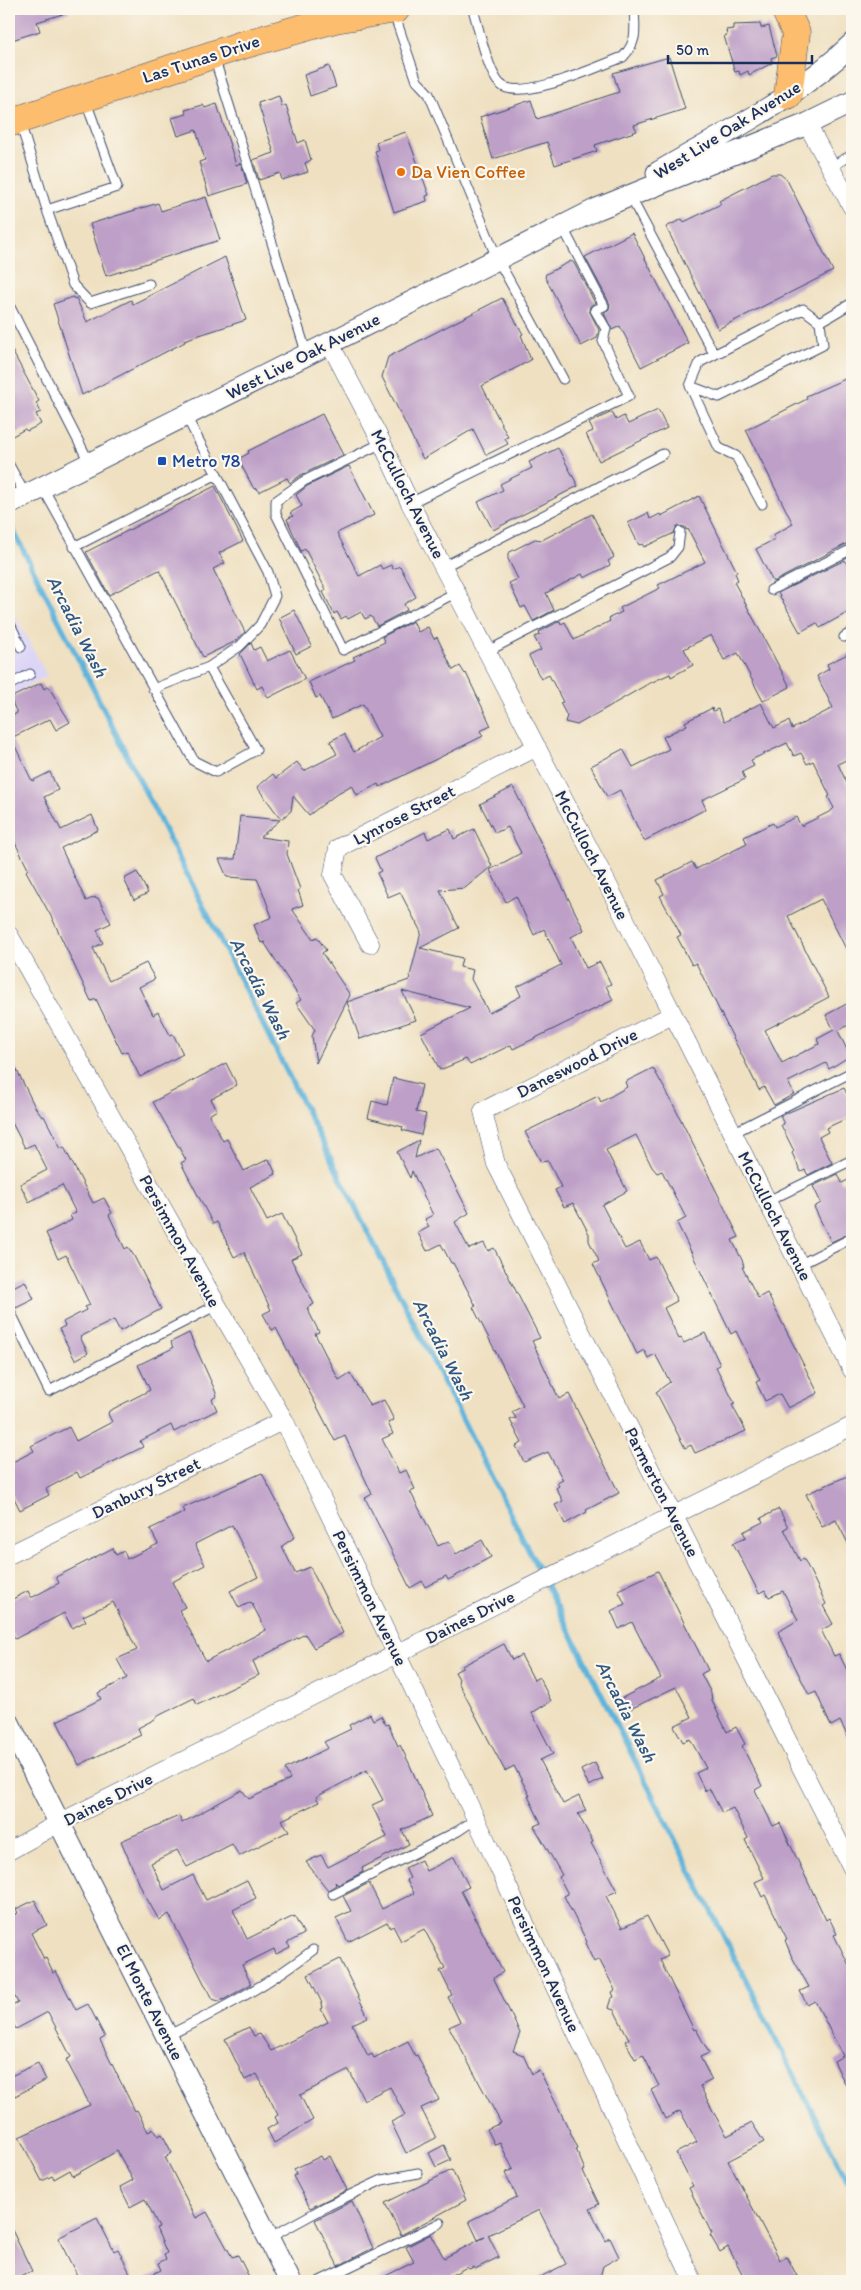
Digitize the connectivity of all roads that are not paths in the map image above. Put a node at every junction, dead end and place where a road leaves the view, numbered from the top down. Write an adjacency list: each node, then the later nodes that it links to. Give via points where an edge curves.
1 (394, 9): 6 (main road, Las Tunas Drive, via 335,19); 21 (lane, via 417,81 429,94)
2 (473, 9): 3 (lane, via 492,71 500,84 509,90 520,91 623,57 633,47)
3 (634, 9)
4 (785, 9): 8 (main road, via 796,33)
5 (852, 44): 8 (street, West Live Oak Avenue)
6 (213, 55): 9 (main road, Las Tunas Drive); 28 (lane)
7 (852, 85): 11 (street)
8 (788, 96): 18 (street, West Live Oak Avenue)
9 (84, 98): 12 (main road, Las Tunas Drive); 19 (lane, via 117,187)
10 (852, 102): 11 (street, West Live Oak Avenue)
11 (831, 112): 13 (street, West Live Oak Avenue)
12 (14, 121): 19 (lane)
13 (807, 124): 15 (street); 16 (street, West Live Oak Avenue)
14 (852, 155): 15 (lane)
15 (830, 167): 17 (street)
16 (630, 196): 18 (street, West Live Oak Avenue); 27 (lane)
17 (852, 208)
18 (597, 209): 20 (street, West Live Oak Avenue)
19 (47, 210): 22 (lane, via 73,284 90,303)
20 (562, 226): 21 (street, West Live Oak Avenue); 38 (lane, via 604,306 594,310 606,329 603,341 629,396)
21 (498, 258): 26 (street, West Live Oak Avenue); 29 (lane)
22 (149, 284)
23 (852, 303): 25 (lane)
24 (9, 304): 34 (lane)
25 (820, 322): 27 (lane, via 803,309); 30 (lane, via 823,345 719,397)
26 (329, 342): 28 (street, West Live Oak Avenue); 32 (street, McCulloch Avenue)
27 (714, 354): 30 (lane, via 700,362)
28 (307, 355): 31 (street, West Live Oak Avenue)
29 (563, 379)
30 (690, 386): 39 (lane, via 719,448 736,456)
31 (186, 416): 34 (street, West Live Oak Avenue); 36 (lane)
32 (382, 442): 38 (street, McCulloch Avenue); 45 (lane, via 304,481 276,501 280,523 343,650)
33 (663, 454): 43 (lane)
34 (90, 464): 37 (street, West Live Oak Avenue)
35 (9, 465): 37 (lane)
36 (217, 474): 41 (lane); 49 (lane, via 268,572 275,596 260,624 240,646)
37 (23, 497): 41 (lane)
38 (410, 503): 43 (street, McCulloch Avenue)
39 (762, 504)
40 (680, 532): 48 (lane, via 678,547 670,557)
41 (74, 547): 52 (lane)
42 (852, 549): 44 (lane)
43 (444, 566): 45 (street, McCulloch Avenue)
44 (771, 590)
45 (457, 592): 48 (street, McCulloch Avenue)
46 (9, 622): 47 (lane)
47 (21, 647)
48 (488, 651): 53 (street, McCulloch Avenue)
49 (209, 667): 52 (lane); 52 (lane, via 256,750 216,772 194,761)
50 (30, 674): 51 (lane)
51 (9, 685)
52 (154, 688)
53 (537, 747): 55 (street, Lynrose Street, via 338,848 333,875); 56 (street, McCulloch Avenue)
54 (9, 935): 64 (street, Persimmon Avenue)
55 (370, 944)
56 (672, 1014): 58 (street, Daneswood Drive); 59 (street, McCulloch Avenue)
57 (852, 1072): 59 (lane)
58 (483, 1111): 69 (street, Parmerton Avenue, via 496,1164)
59 (734, 1133): 61 (street, McCulloch Avenue)
60 (852, 1160): 61 (lane)
61 (768, 1201): 63 (street, McCulloch Avenue)
62 (852, 1238): 63 (lane)
63 (799, 1265): 66 (street, McCulloch Avenue)
64 (217, 1305): 65 (lane, via 49,1391); 67 (street, Persimmon Avenue)
65 (9, 1310)
66 (852, 1370)
67 (284, 1420): 70 (street, Danbury Street); 71 (street, Persimmon Avenue)
68 (852, 1426): 69 (street, Daines Drive)
69 (674, 1515): 71 (street, Daines Drive); 76 (street, Parmerton Avenue)
70 (9, 1555)
71 (397, 1654): 73 (street, Persimmon Avenue); 74 (street, Daines Drive)
72 (9, 1723): 74 (street, El Monte Avenue)
73 (476, 1819): 77 (lane); 85 (street, Persimmon Avenue)
74 (60, 1823): 75 (street, Daines Drive); 79 (street, El Monte Avenue)
75 (9, 1850)
76 (852, 1868)
77 (333, 1894)
78 (313, 1950): 79 (lane, via 280,1975)
79 (167, 2036): 82 (street, El Monte Avenue)
80 (418, 2173): 82 (lane, via 382,2180)
81 (440, 2223): 84 (lane)
82 (269, 2238): 83 (street, El Monte Avenue)
83 (290, 2281)
84 (320, 2281)
85 (693, 2281)

